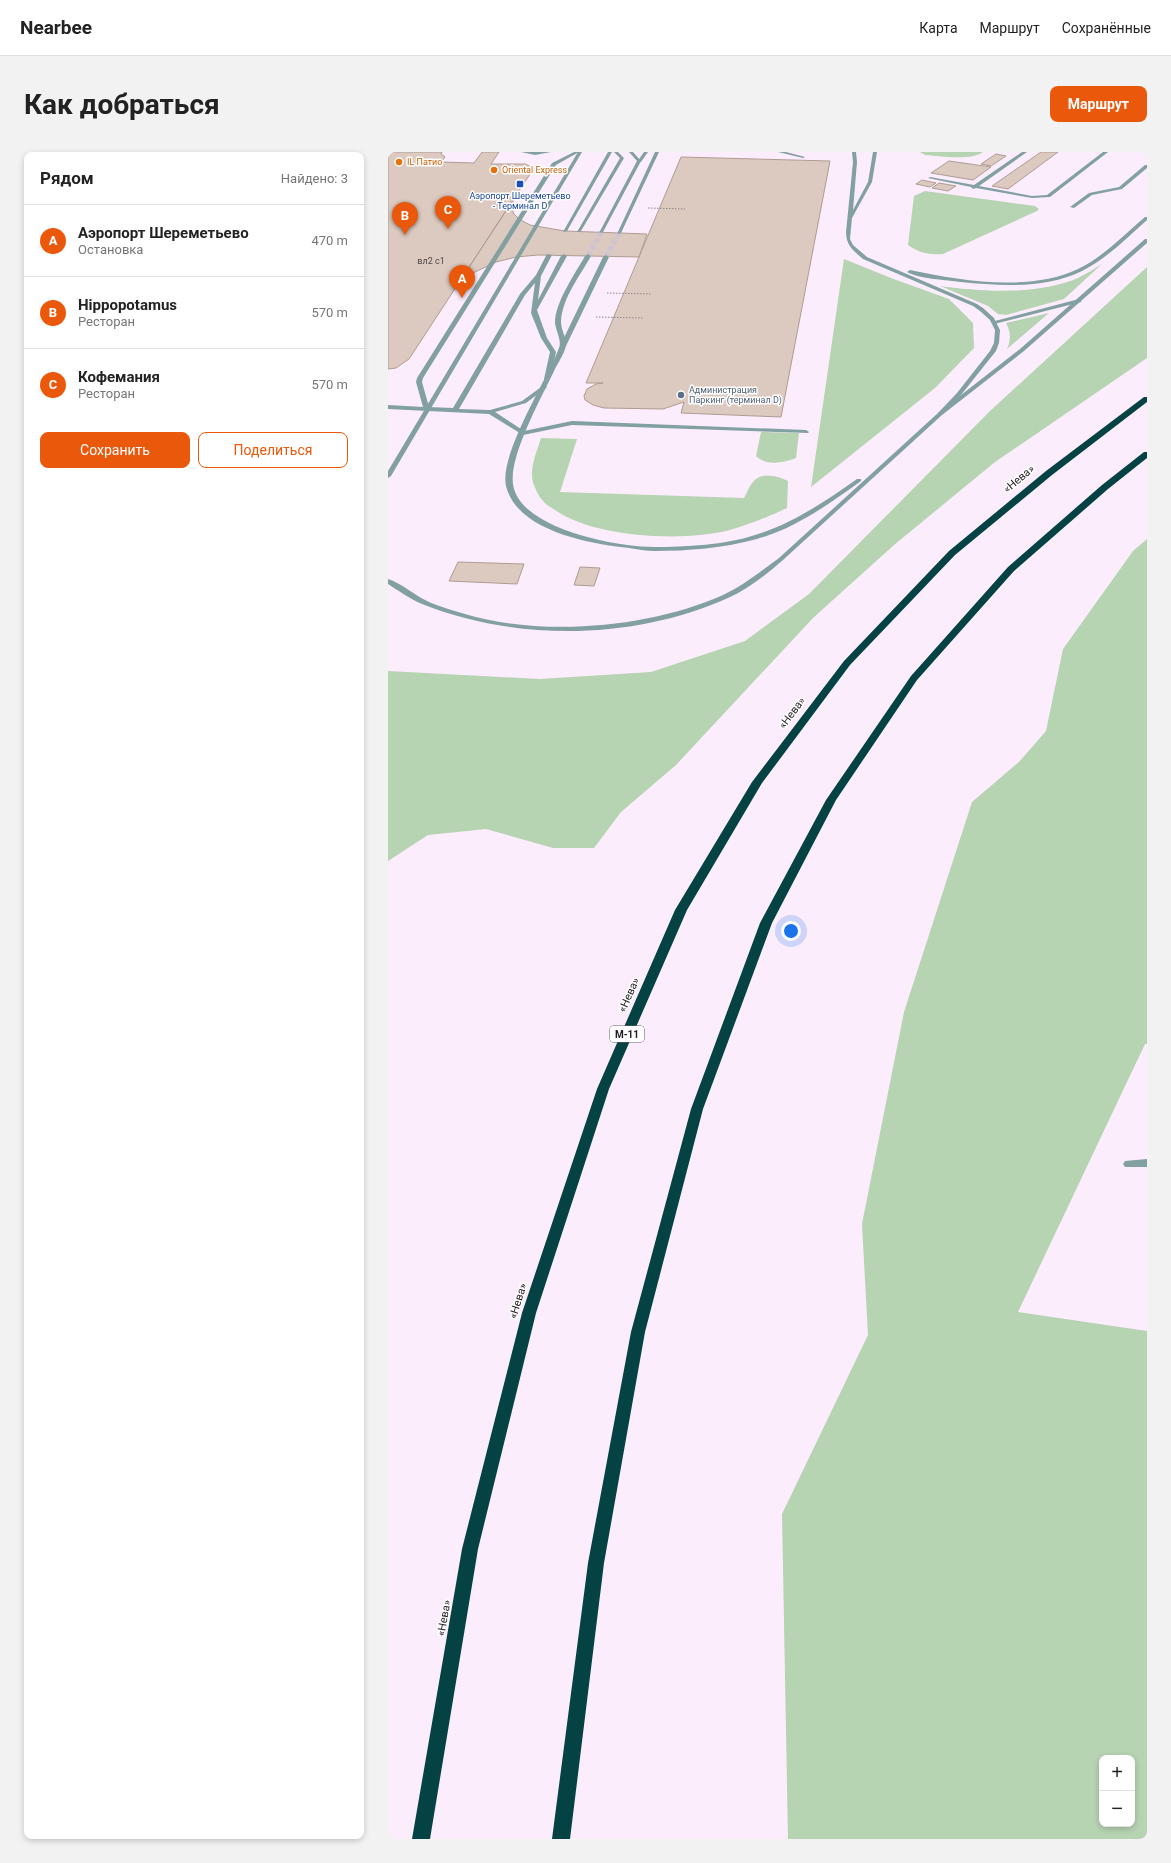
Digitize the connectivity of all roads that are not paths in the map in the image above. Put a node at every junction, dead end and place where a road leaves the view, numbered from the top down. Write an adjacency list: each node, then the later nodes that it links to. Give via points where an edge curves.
1 (523, 152): 2 (street)
2 (548, 152)
3 (577, 152): 43 (street, via 554,164 420,378)
4 (580, 152): 43 (street)
5 (610, 152): 24 (street)
6 (616, 152): 25 (street, via 622,158)
7 (631, 152): 17 (street)
8 (646, 152): 17 (street)
9 (657, 152): 27 (street)
10 (780, 152): 16 (street)
11 (854, 152): 23 (street)
12 (875, 152): 23 (street, via 868,187)
13 (1025, 152): 20 (street)
14 (1095, 152): 15 (street)
15 (1105, 153): 20 (street, via 1048,196 1032,197)
16 (803, 157)
17 (639, 161): 26 (street)
18 (1147, 166): 21 (street, via 1120,188 1091,194)
19 (930, 178): 20 (street)
20 (973, 188)
21 (1072, 207)
22 (1147, 218): 33 (street, via 1104,256 1078,271 1058,277 1031,282 977,282 935,278)
23 (850, 219): 33 (street, via 848,239 851,246 865,258)
24 (565, 230)
25 (579, 231)
26 (601, 232)
27 (619, 233)
28 (1147, 240): 35 (street)
29 (550, 255): 34 (street)
30 (564, 256): 36 (street)
31 (588, 256): 38 (street, via 561,305 558,323)
32 (606, 257): 38 (street)
33 (883, 267): 37 (street, via 964,299 983,311)
34 (538, 276): 36 (street); 44 (street, via 523,294)
35 (1079, 301): 37 (street); 46 (street, via 1022,350)
36 (534, 313): 39 (street, via 553,352)
37 (994, 322): 46 (street, via 999,336 993,351)
38 (563, 346): 39 (street)
39 (547, 379): 40 (street)
40 (544, 387): 45 (street, via 524,402); 48 (street)
41 (1147, 399): 55 (highway, «Нева» / М-11, via 1049,473 952,553 847,663 757,782 681,910 603,1090 529,1313 470,1549)
42 (388, 407): 44 (street)
43 (427, 409): 51 (street)
44 (456, 409): 45 (street)
45 (490, 412): 48 (street)
46 (940, 414): 50 (street)
47 (806, 432): 48 (street, via 572,423)
48 (523, 433): 50 (street, via 513,452 509,483 512,494 528,514 552,528 580,538 653,549 708,546 756,537 778,529 817,510)
49 (1147, 454): 56 (highway, via 1011,569 914,678 831,800 766,923 697,1109 638,1332 596,1563)
50 (888, 460): 52 (street, via 775,564 745,586 706,605 652,620 616,625 549,628 494,623 438,609 417,600)
51 (388, 476)
52 (388, 581)
53 (1147, 1163): 54 (street)
54 (1129, 1164)
55 (421, 1839)
56 (561, 1839)

